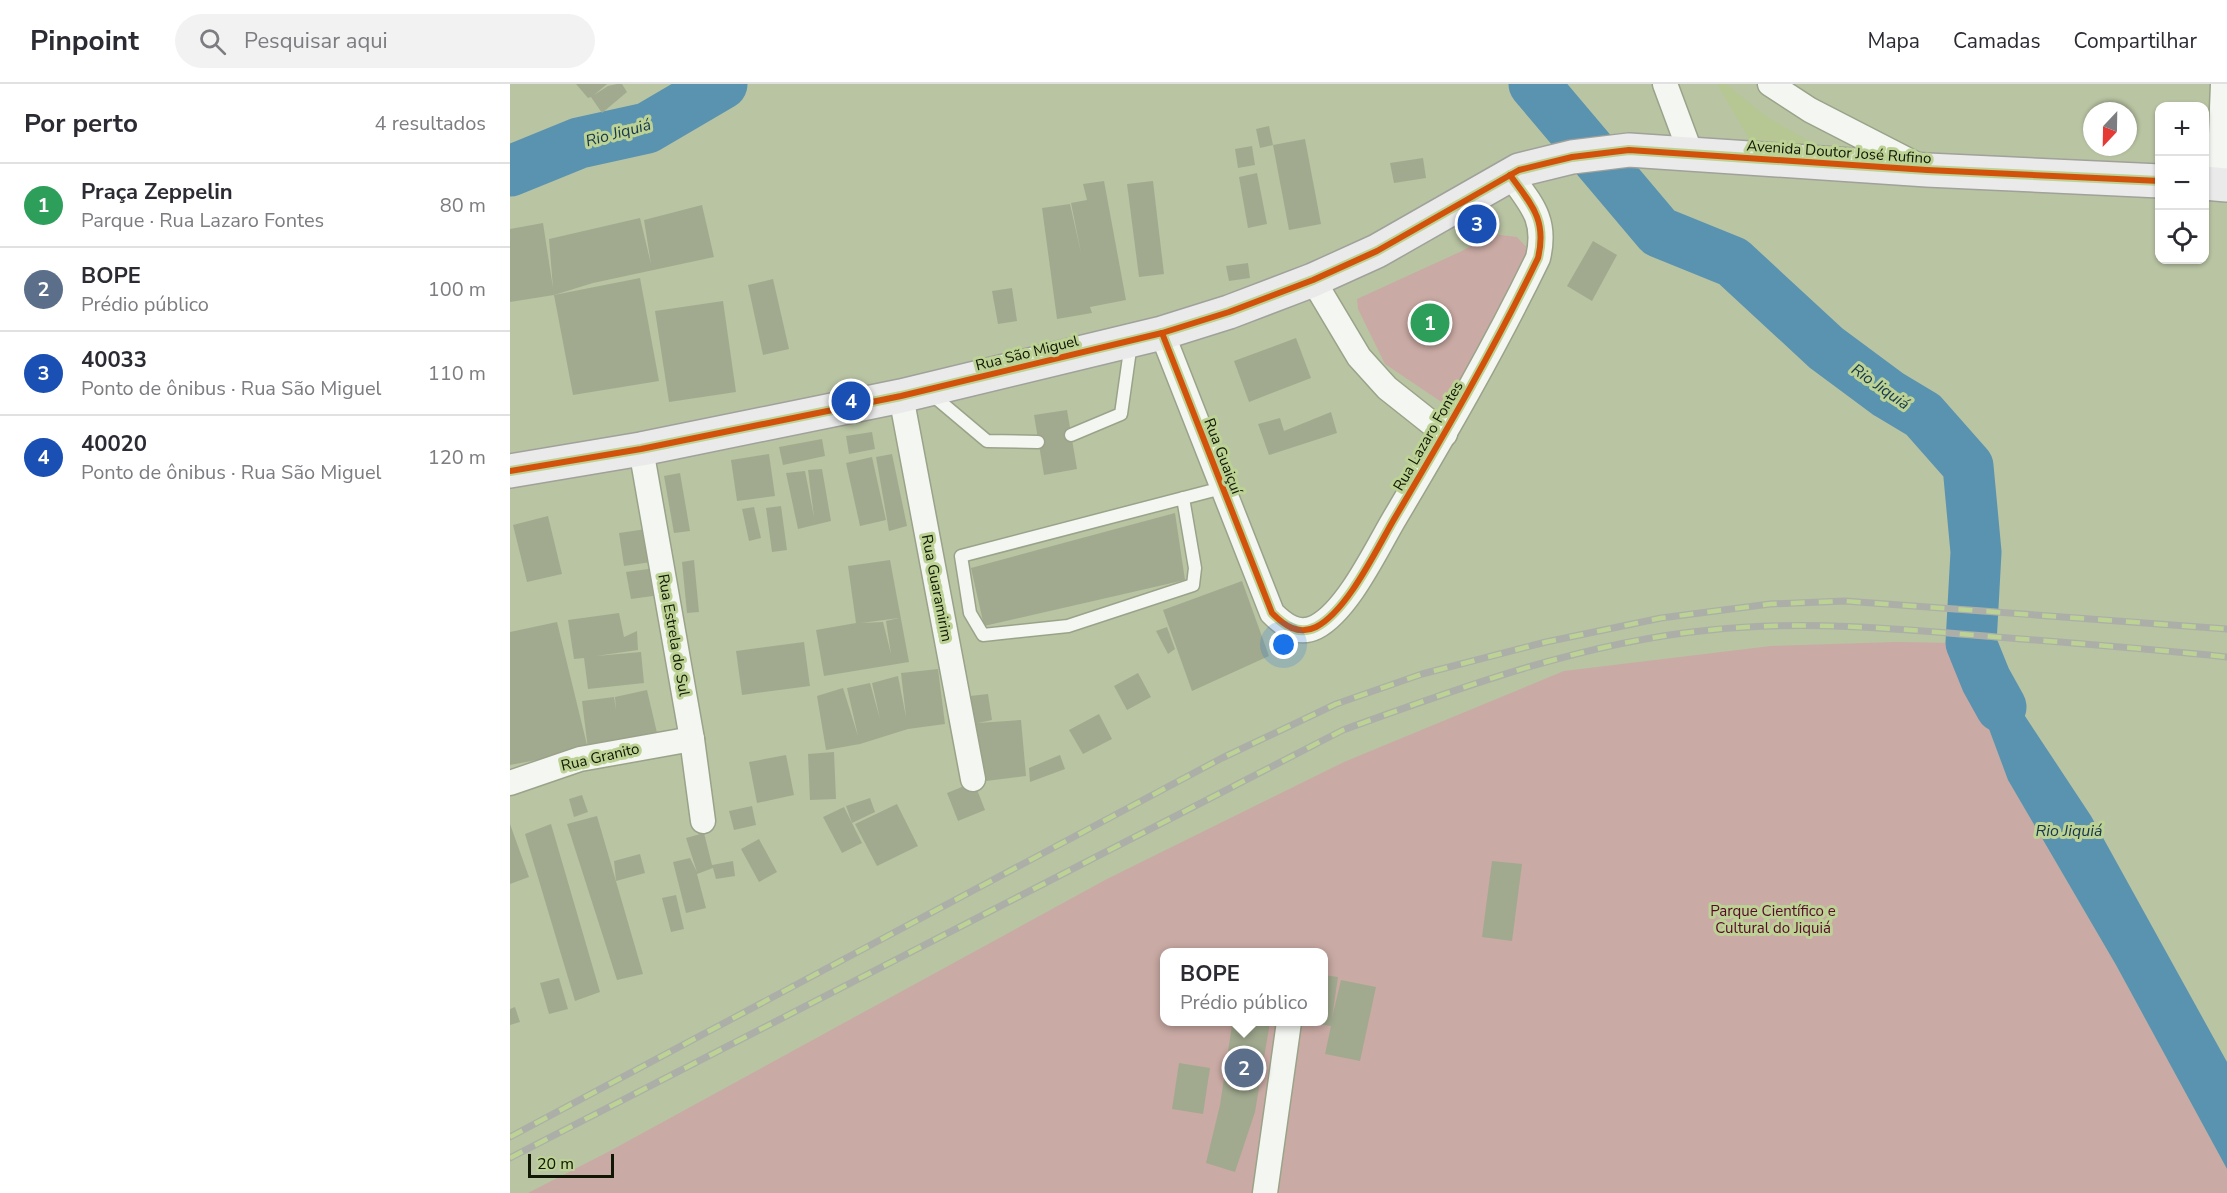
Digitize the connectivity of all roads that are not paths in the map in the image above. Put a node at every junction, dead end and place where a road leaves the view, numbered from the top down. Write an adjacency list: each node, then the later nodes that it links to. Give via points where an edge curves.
1 (1665, 84): 4 (street)
2 (1770, 84): 6 (street, via 1810,110)
3 (2223, 84): 8 (street)
4 (1691, 154): 5 (main road, Avenida Doutor José Rufino, via 1629,150 1572,157); 6 (main road, Avenida Doutor José Rufino)
5 (1524, 170): 9 (main road, Rua São Miguel, via 1377,251); 12 (street, Rua Lazaro Fontes, via 1542,228 1538,258)
6 (1927, 170): 7 (main road, Avenida Doutor José Rufino)
7 (2155, 181)
8 (2217, 184)
9 (1313, 280): 10 (main road, Rua São Miguel); 12 (street, via 1359,357 1387,388)
10 (1147, 337): 11 (main road, Rua São Miguel); 13 (lane, via 1121,414); 17 (street, Rua Guaiçuí)
11 (914, 393): 14 (lane, via 987,441); 15 (main road, Rua São Miguel); 21 (street, Rua Guaramirim)
12 (1445, 434): 19 (street, Rua Lazaro Fontes, via 1364,570 1329,617 1315,628 1292,629 1272,613)
13 (1071, 435)
14 (1038, 442)
15 (642, 449): 16 (main road, Rua São Miguel); 20 (street, Rua Estrela do Sul)
16 (510, 471)
17 (1222, 488): 18 (lane); 19 (street, Rua Guaiçuí)
18 (1183, 498): 18 (lane, via 961,556 970,613 983,635 1068,626 1192,585 1194,568)
19 (1261, 587)
20 (692, 739): 22 (street, Rua Granito, via 580,759); 23 (street, Rua Estrela do Sul)
21 (973, 779)
22 (510, 783)
23 (703, 821)
24 (1288, 1026): 25 (street)
25 (1265, 1193)

